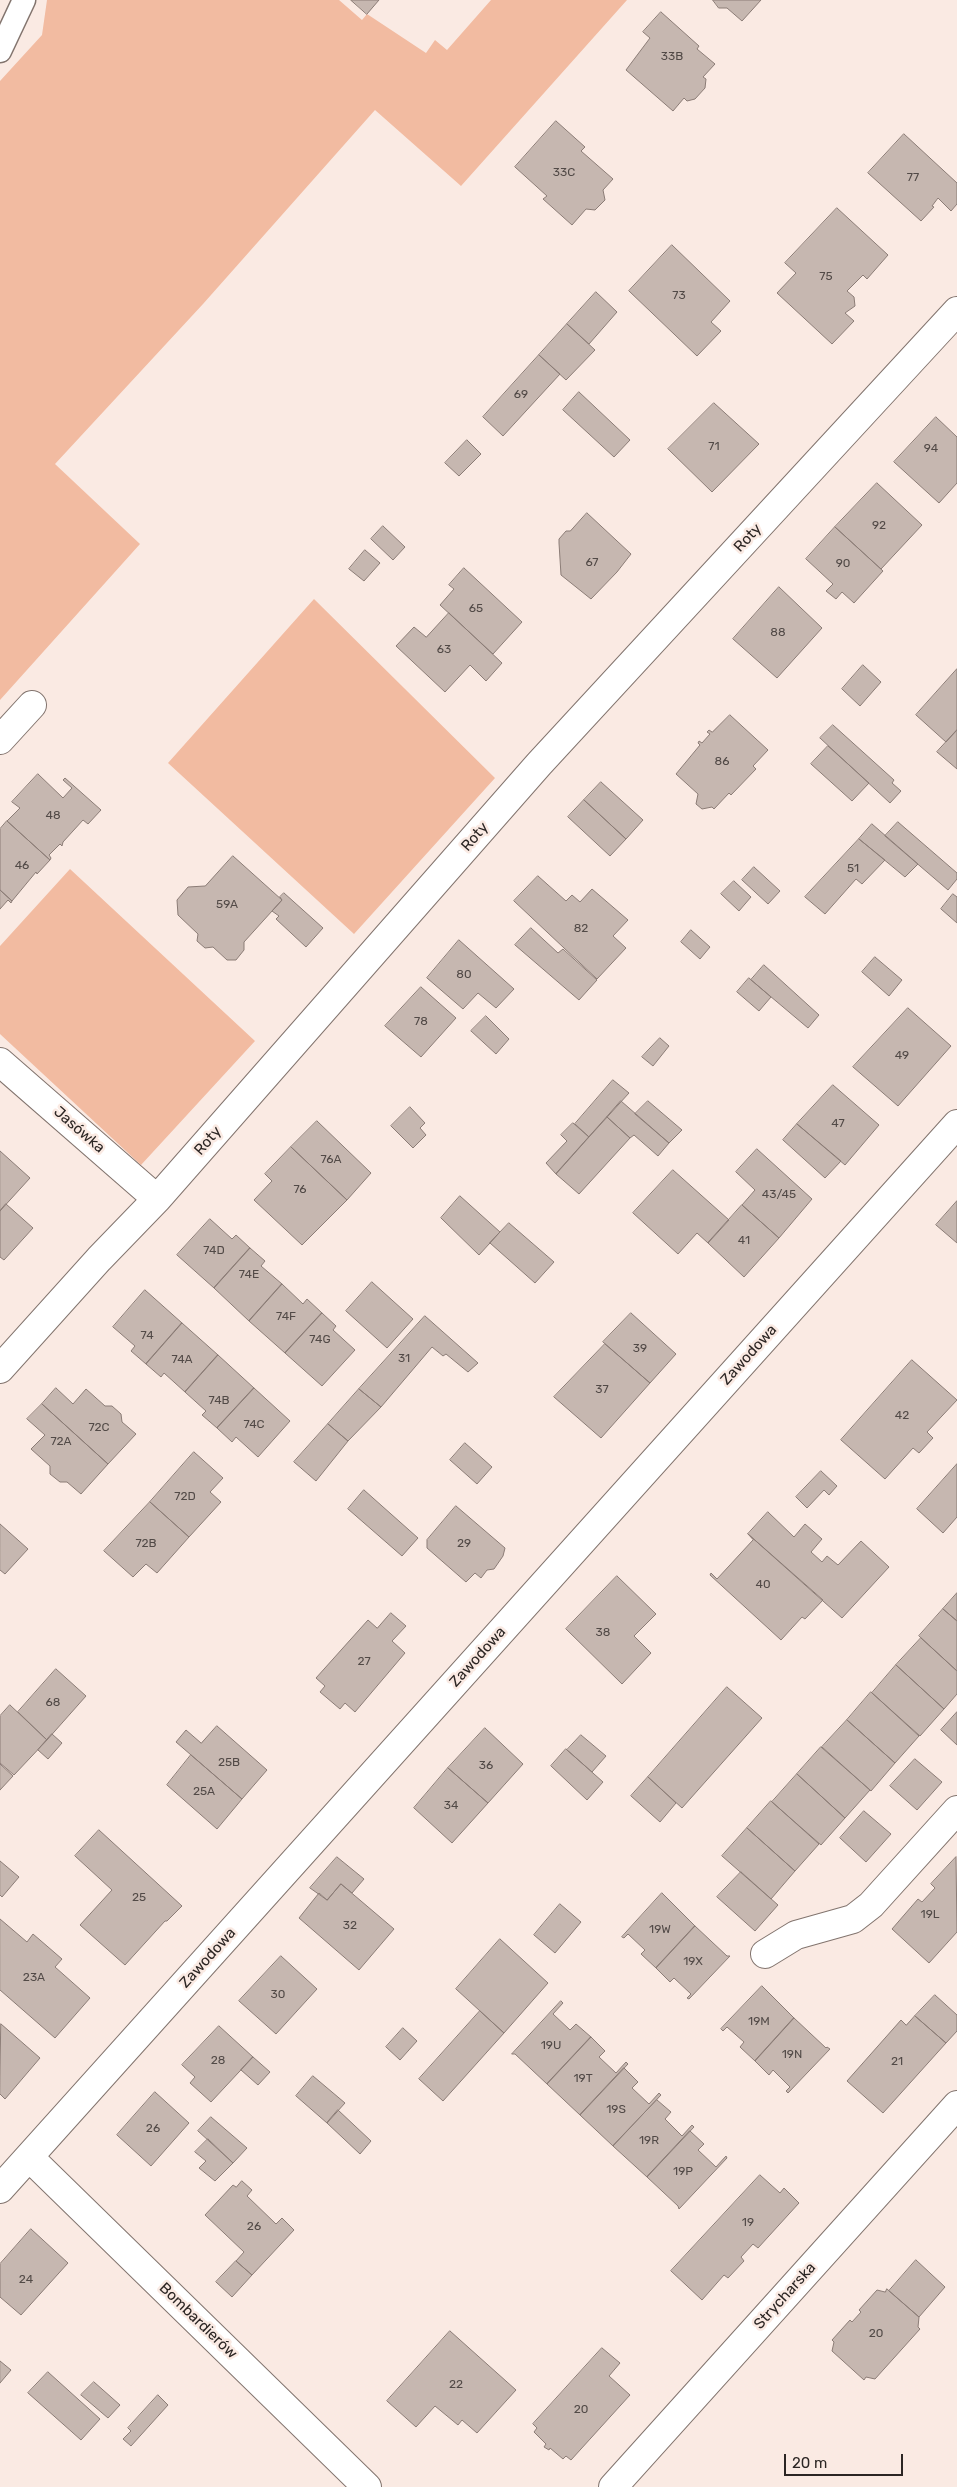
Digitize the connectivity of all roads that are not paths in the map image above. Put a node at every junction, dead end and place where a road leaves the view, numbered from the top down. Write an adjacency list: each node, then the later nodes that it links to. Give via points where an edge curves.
1 (24, 0): 2 (lane)
2 (0, 51)
3 (957, 311): 8 (street, Roty, via 539,764)
4 (32, 704): 5 (street)
5 (0, 740)
6 (0, 1062): 8 (street, Jasówka)
7 (957, 1124): 13 (street, Zawodowa)
8 (157, 1199): 9 (street, Roty)
9 (0, 1369)
10 (957, 1810): 11 (street, via 870,1905 853,1919 811,1929)
11 (765, 1954)
12 (957, 2105): 16 (street, Strycharska)
13 (29, 2157): 14 (street, Zawodowa); 15 (street, Bombardierów)
14 (0, 2189)
15 (367, 2487)
16 (613, 2487)

